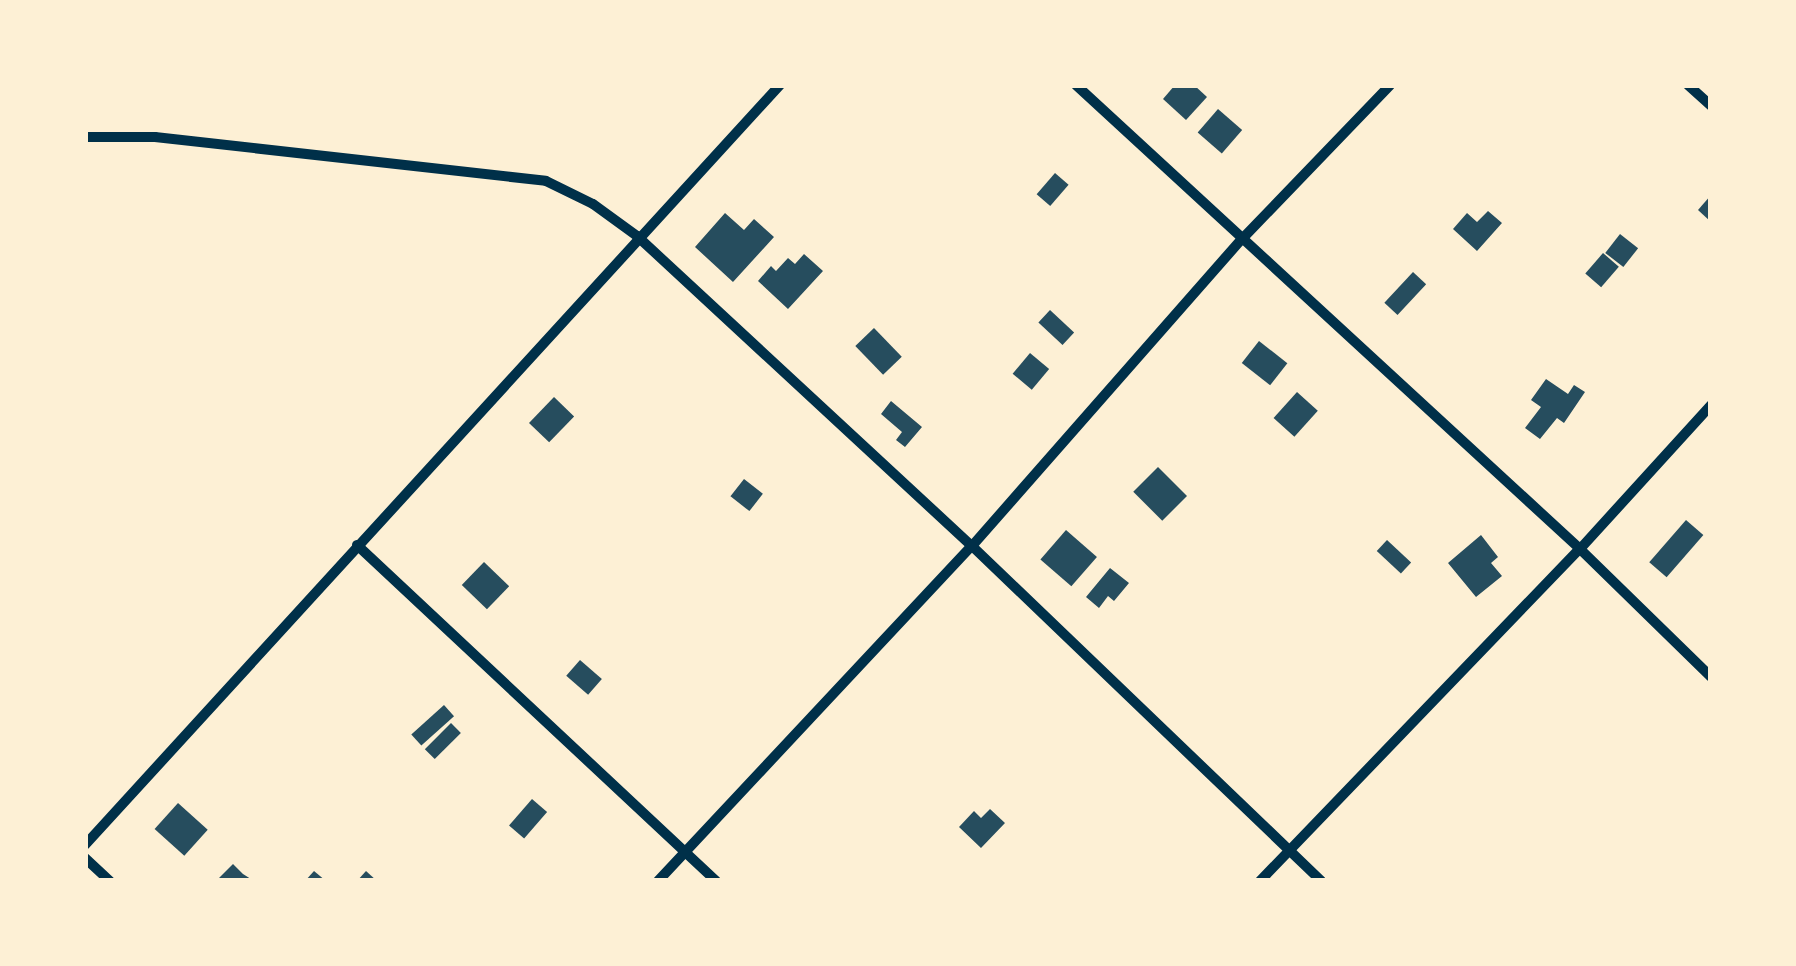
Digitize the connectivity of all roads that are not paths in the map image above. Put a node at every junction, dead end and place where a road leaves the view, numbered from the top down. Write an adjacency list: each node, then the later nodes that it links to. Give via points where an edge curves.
1 (780, 85): 7 (street)
2 (1076, 85): 8 (street)
3 (1390, 85): 8 (street)
4 (1688, 85): 5 (street)
5 (1711, 106)
6 (85, 138): 7 (street, via 155,137 546,182)
7 (637, 236): 10 (street); 11 (street)
8 (1243, 238): 11 (street); 12 (street)
9 (1711, 404): 12 (street)
10 (356, 545): 14 (street); 16 (street)
11 (972, 546): 15 (street); 16 (street)
12 (1580, 549): 13 (street); 15 (street)
13 (1711, 677)
14 (85, 845)
15 (1287, 851): 21 (street); 22 (street)
16 (684, 852): 19 (street); 20 (street)
17 (85, 858): 18 (street)
18 (110, 881)
19 (658, 881)
20 (716, 881)
21 (1260, 881)
22 (1321, 881)

